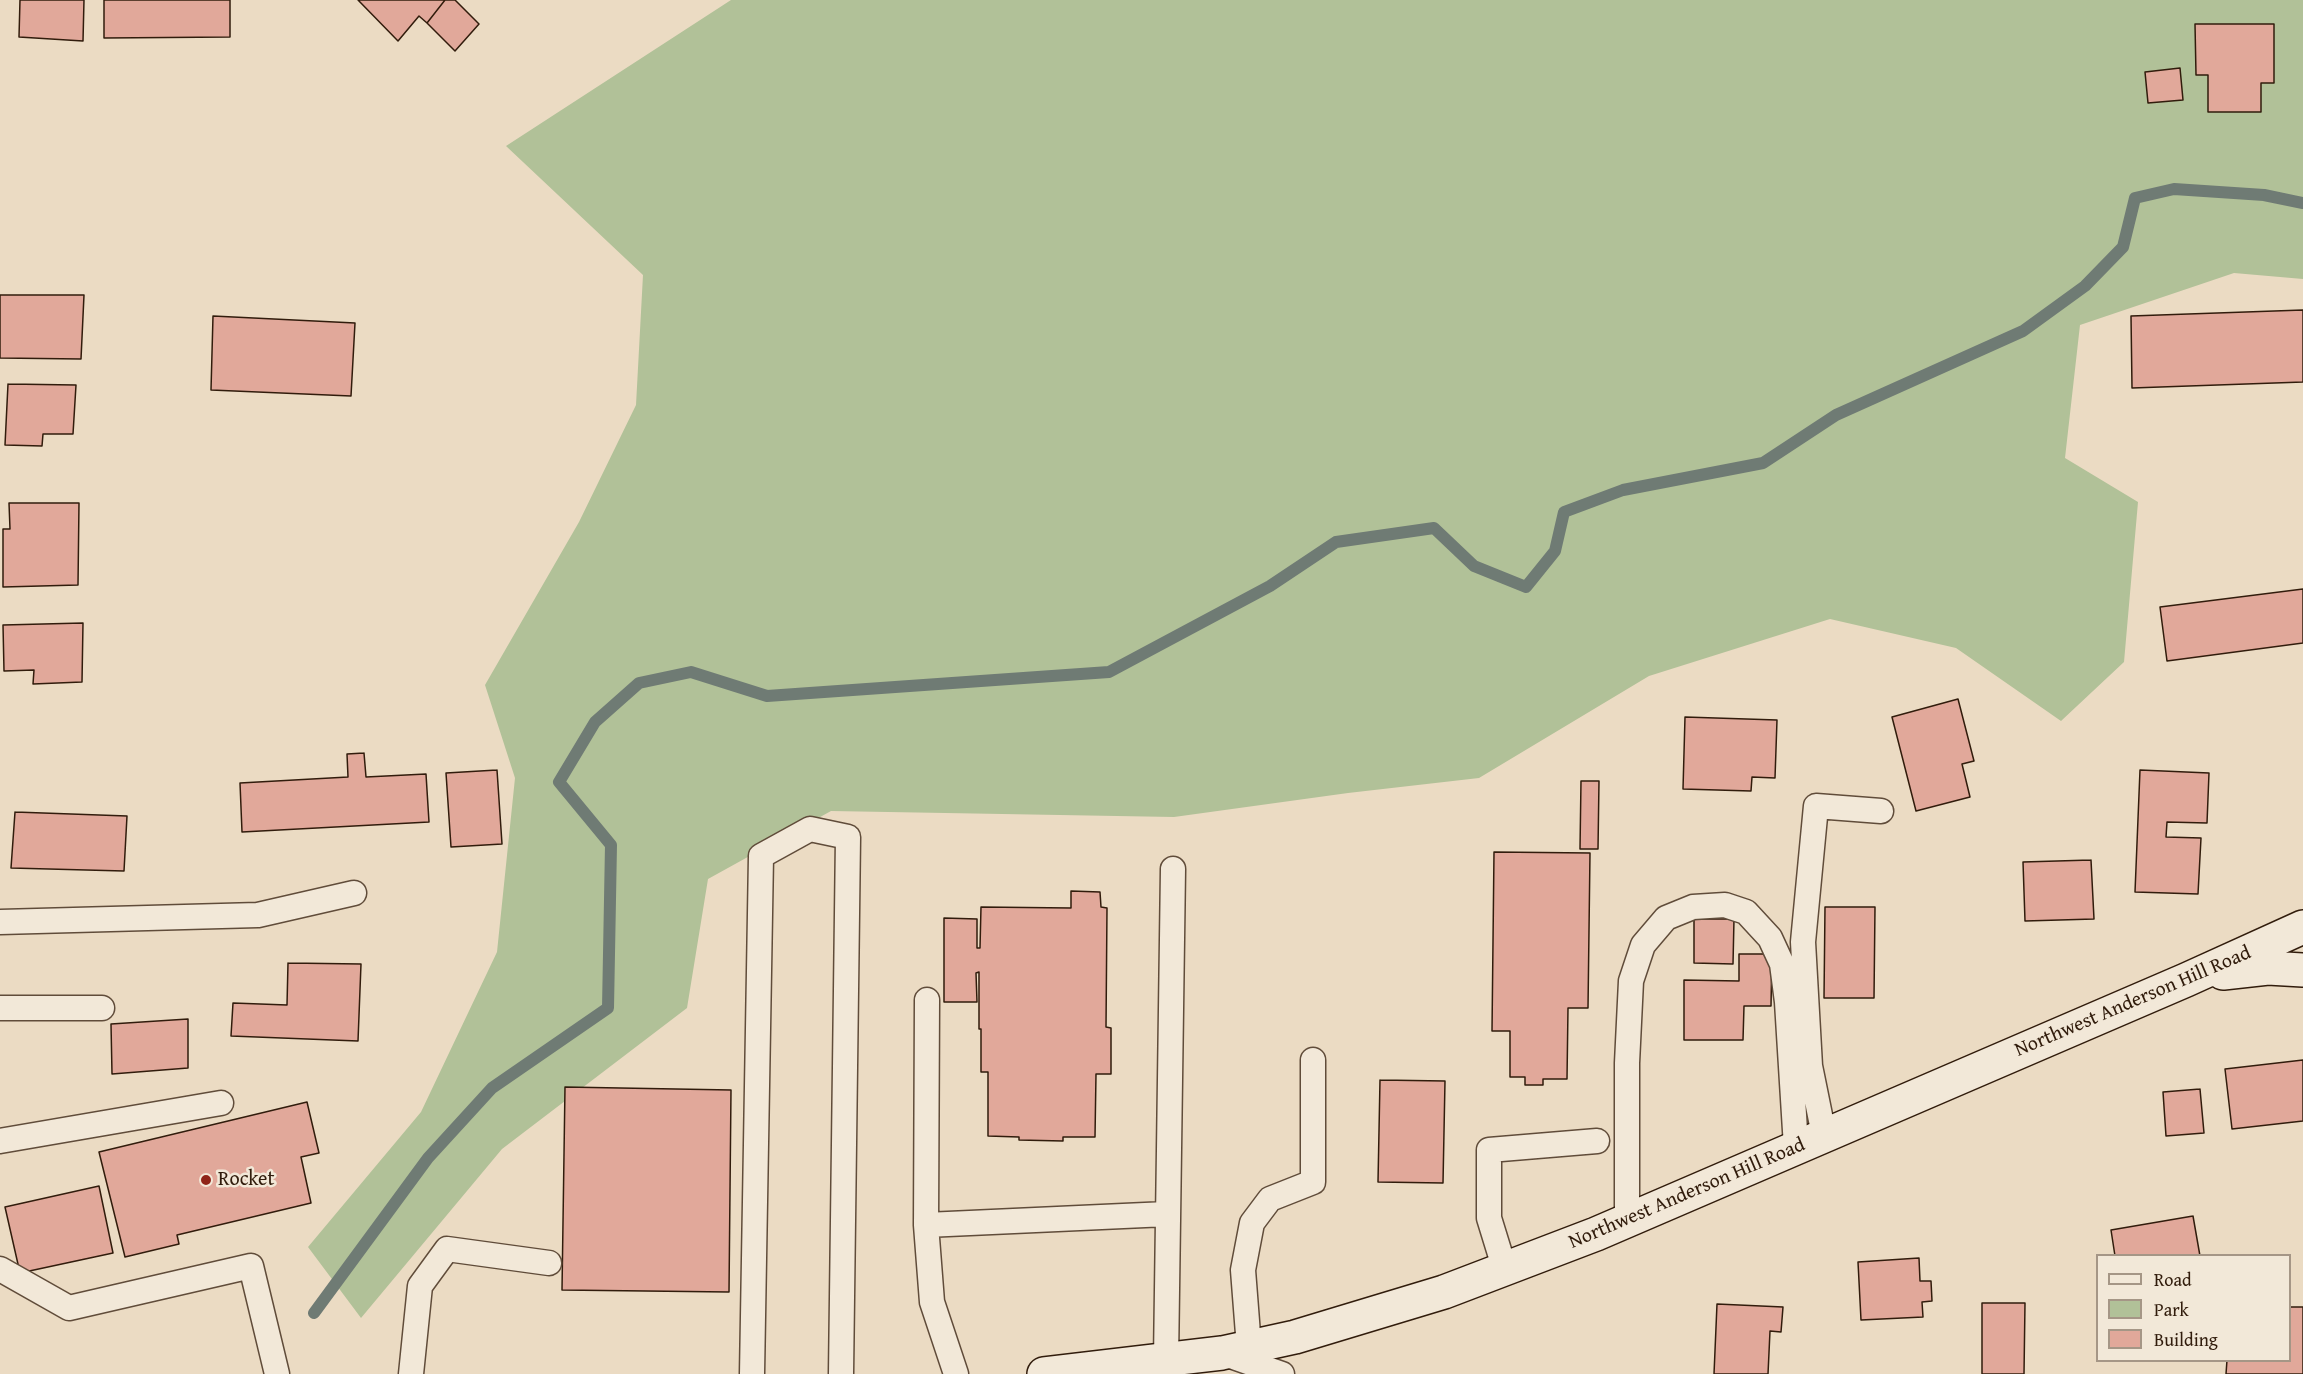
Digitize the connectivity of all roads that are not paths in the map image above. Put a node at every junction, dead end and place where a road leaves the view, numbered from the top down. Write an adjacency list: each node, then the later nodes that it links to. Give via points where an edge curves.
1 (1881, 811): 15 (lane, via 1816,806 1803,942)
2 (1173, 869): 16 (lane)
3 (354, 893): 4 (lane, via 258,915)
4 (0, 922)
5 (2303, 927): 7 (main road, Northwest Anderson Hill Road)
6 (2303, 970): 7 (main road, via 2231,971)
7 (2186, 980): 15 (main road, Northwest Anderson Hill Road)
8 (927, 1000): 18 (lane)
9 (0, 1008): 10 (lane)
10 (102, 1008)
11 (1313, 1060): 22 (lane, via 1313,1182 1270,1199 1252,1223 1243,1270)
12 (221, 1103): 13 (lane)
13 (0, 1141)
14 (1597, 1141): 21 (lane, via 1489,1150 1489,1218)
15 (1810, 1141): 17 (main road, Northwest Anderson Hill Road); 17 (lane, via 1782,964 1770,938 1746,912 1725,905 1693,907 1666,918 1643,945 1631,981)
16 (1167, 1214): 18 (lane); 23 (lane)
17 (1627, 1221): 21 (main road, Northwest Anderson Hill Road)
18 (926, 1225): 28 (lane, via 932,1302)
19 (549, 1263): 25 (lane, via 447,1249 420,1286)
20 (0, 1269): 24 (lane, via 69,1308 251,1266)
21 (1505, 1270): 22 (main road, Northwest Anderson Hill Road, via 1365,1317)
22 (1236, 1350): 23 (main road, Northwest Anderson Hill Road); 30 (lane)
23 (1146, 1366): 29 (main road, Northwest Anderson Hill Road)
24 (277, 1374)
25 (411, 1374)
26 (752, 1374): 27 (lane, via 761,856 810,830 848,837)
27 (841, 1374)
28 (956, 1374)
29 (1044, 1374)
30 (1282, 1374)

